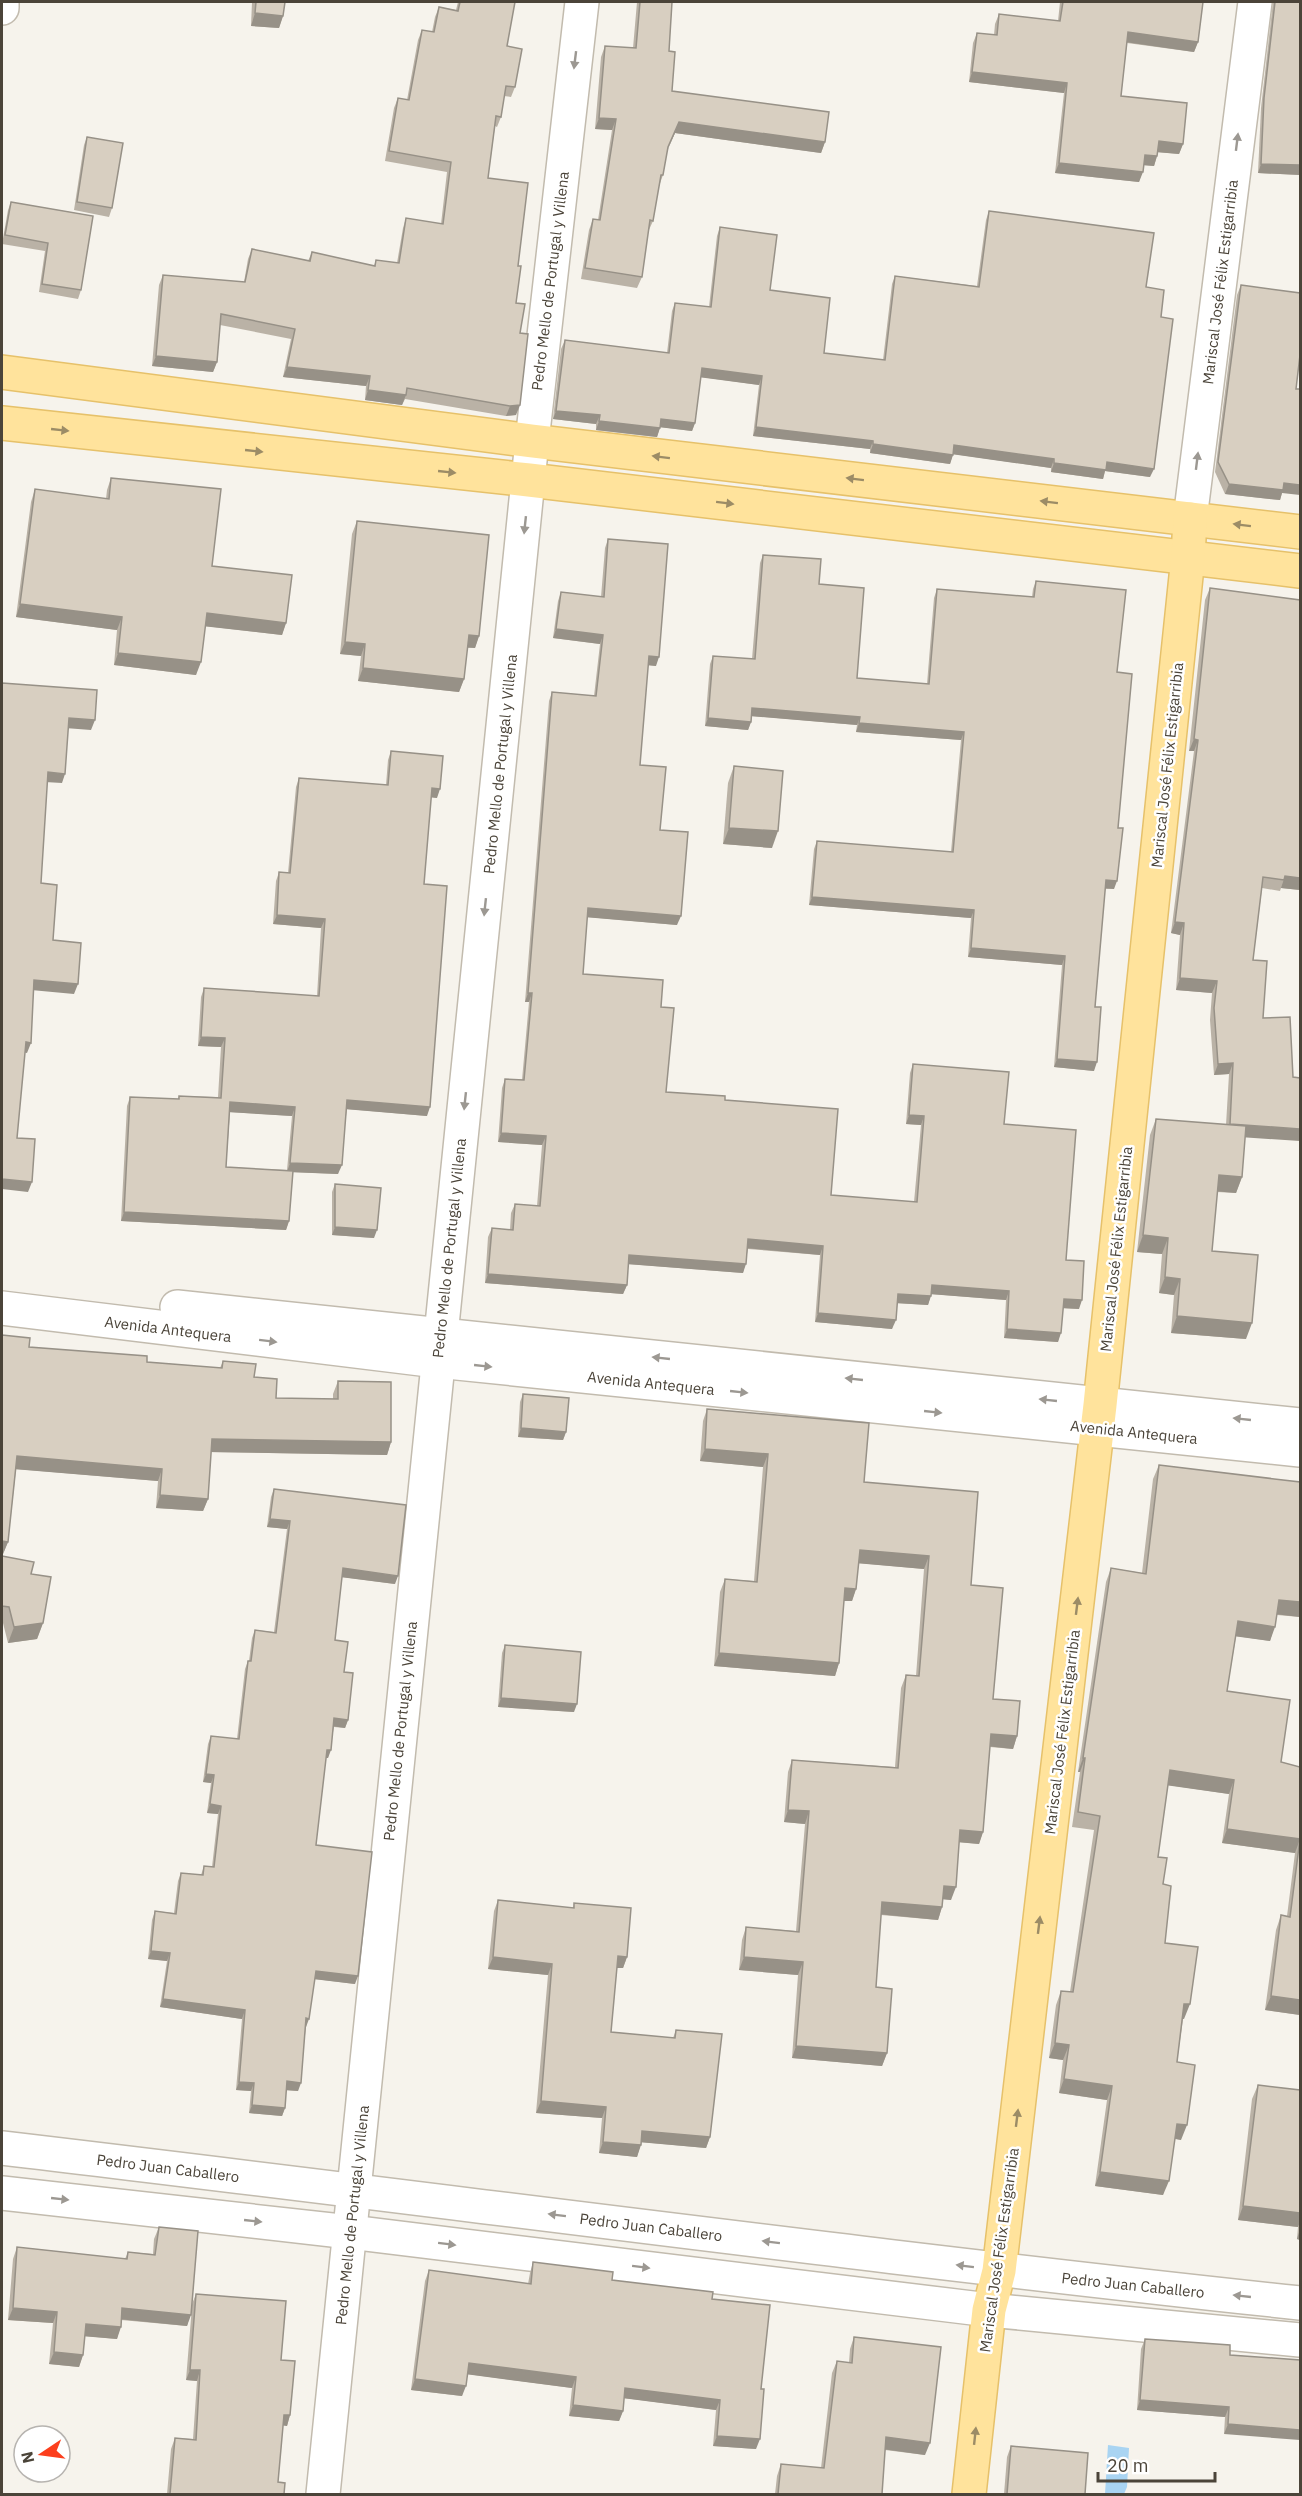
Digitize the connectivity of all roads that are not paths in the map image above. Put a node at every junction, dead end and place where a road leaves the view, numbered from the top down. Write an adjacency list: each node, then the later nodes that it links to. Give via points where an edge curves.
1 (2, 2): 4 (street)
2 (582, 2): 7 (street, Pedro Mello de Portugal y Villena, one-way to 7)
3 (1254, 2): 9 (street, Mariscal José Félix Estigarribia, one-way to 3)
4 (2, 8)
5 (2, 372): 7 (main road)
6 (2, 423): 8 (main road, one-way to 8)
7 (532, 441): 8 (street, Pedro Mello de Portugal y Villena); 9 (main road, one-way to 7)
8 (529, 480): 11 (main road, one-way to 11); 15 (street, Pedro Mello de Portugal y Villena, one-way to 15)
9 (1190, 519): 10 (main road, one-way to 9); 11 (main road, Mariscal José Félix Estigarribia)
10 (1300, 532)
11 (1188, 557): 12 (main road); 16 (main road, Mariscal José Félix Estigarribia)
12 (1300, 571)
13 (2, 1290): 15 (street, Avenida Antequera)
14 (2, 1308): 15 (street, Avenida Antequera, one-way to 15)
15 (439, 1348): 16 (street, Avenida Antequera); 20 (street, Pedro Mello de Portugal y Villena)
16 (1098, 1417): 17 (street, Avenida Antequera, one-way to 16); 18 (street, Avenida Antequera); 23 (main road, Mariscal José Félix Estigarribia, one-way to 16)
17 (1300, 1425)
18 (1300, 1450)
19 (2, 2148): 20 (street, Pedro Juan Caballero)
20 (355, 2189): 22 (street, Pedro Mello de Portugal y Villena); 23 (street, Pedro Juan Caballero, one-way to 20)
21 (2, 2193): 22 (street, one-way to 22)
22 (350, 2232): 25 (street, one-way to 25); 27 (street, Pedro Mello de Portugal y Villena)
23 (999, 2271): 24 (street, Pedro Juan Caballero, one-way to 23); 25 (main road, Mariscal José Félix Estigarribia)
24 (1300, 2303)
25 (989, 2310): 26 (street); 28 (main road, Mariscal José Félix Estigarribia, one-way to 25)
26 (1300, 2340)
27 (323, 2494)
28 (969, 2494)

